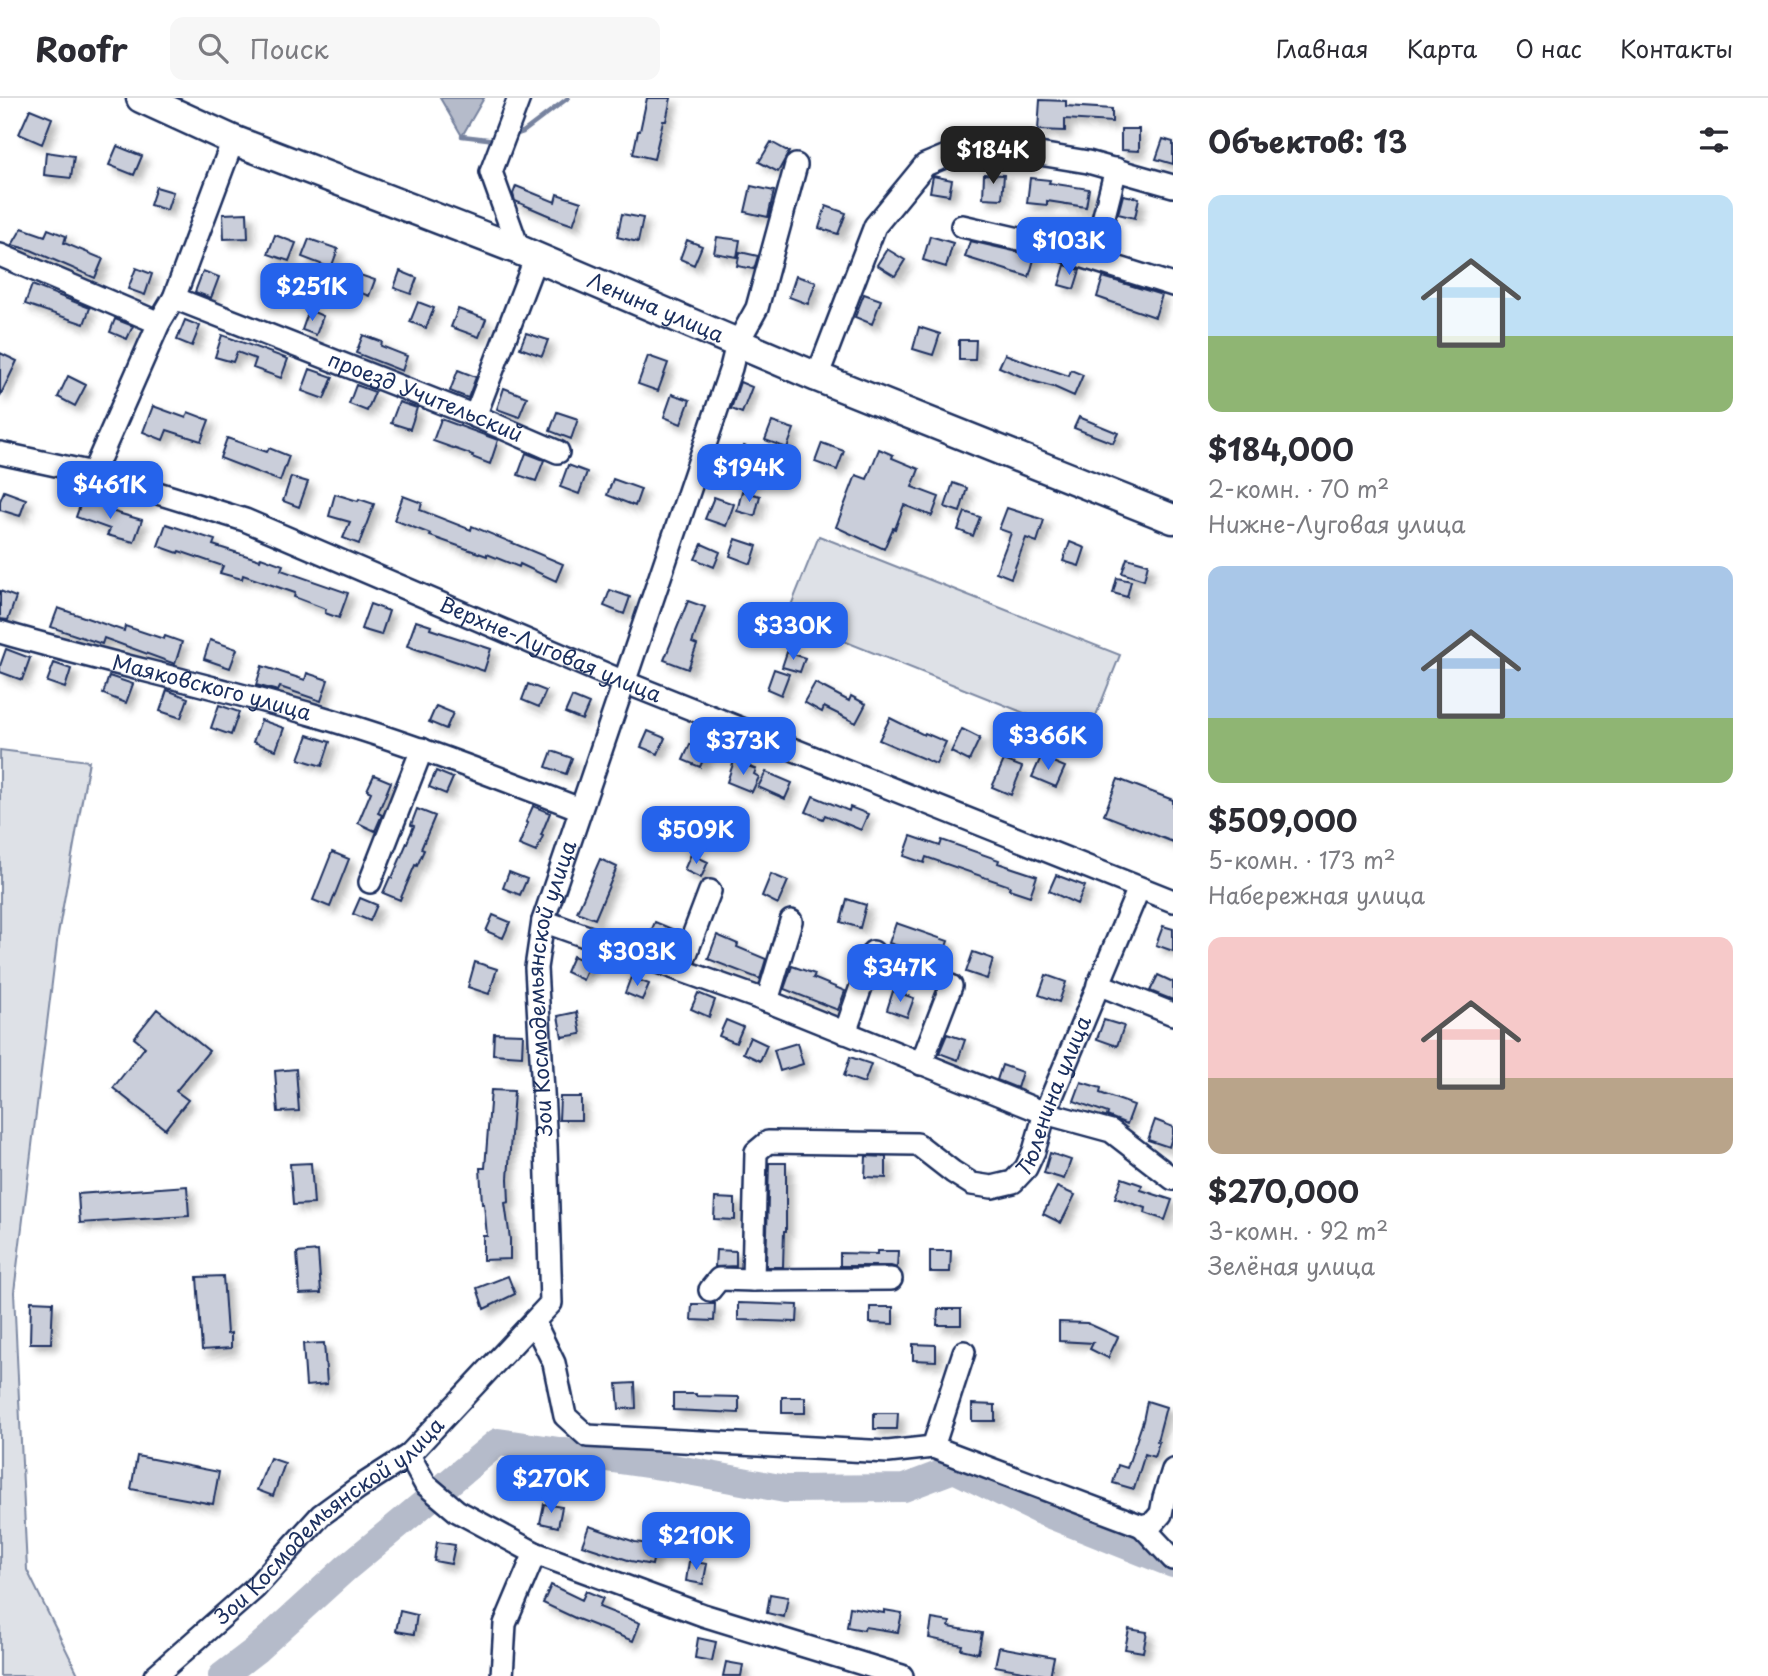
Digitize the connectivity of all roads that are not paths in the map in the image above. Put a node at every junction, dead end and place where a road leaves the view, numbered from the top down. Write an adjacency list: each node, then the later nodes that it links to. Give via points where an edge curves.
1 (141, 98): 3 (main road, Ленина улица)
2 (515, 107): 8 (street, via 491,172)
3 (233, 140): 8 (main road, Ленина улица); 12 (street)
4 (796, 165): 14 (street, Зои Космодемьянской улица, via 757,308)
5 (1116, 169): 6 (street); 10 (street); 15 (street, via 1015,150 949,155 925,165 875,226)
6 (1173, 186)
7 (962, 226): 10 (street)
8 (527, 254): 14 (main road, Ленина улица); 16 (street)
9 (0, 255): 13 (street)
10 (1093, 259): 11 (street)
11 (1173, 285)
12 (174, 298): 13 (street); 16 (street, проезд Учительский)
13 (159, 323): 19 (street)
14 (737, 344): 15 (main road, Ленина улица); 22 (street, Зои Космодемьянской улица)
15 (817, 377): 20 (main road, Ленина улица)
16 (475, 416): 17 (street, проезд Учительский)
17 (558, 452)
18 (0, 453): 19 (street, Верхне-Луговая улица)
19 (93, 472): 22 (street, Верхне-Луговая улица, via 245,520)
20 (1173, 519)
21 (0, 632): 23 (street, Маяковского улица, via 313,715)
22 (624, 682): 24 (street, Зои Космодемьянской улица); 26 (street, Верхне-Луговая улица)
23 (422, 749): 24 (street, Маяковского улица); 25 (street)
24 (580, 808): 29 (street, Зои Космодемьянской улица)
25 (370, 882)
26 (1139, 888): 28 (street, Верхне-Луговая улица); 33 (street, Тюленина улица)
27 (710, 891): 32 (street)
28 (1173, 901)
29 (543, 921): 32 (street); 44 (street, Зои Космодемьянской улица, via 536,968 551,1303)
30 (791, 921): 35 (street)
31 (873, 952): 37 (street)
32 (680, 970): 35 (street)
33 (1098, 984): 36 (street); 39 (street, Тюленина улица)
34 (951, 986): 38 (street)
35 (767, 1001): 37 (street)
36 (1173, 1014)
37 (845, 1033): 38 (street)
38 (921, 1064): 39 (street)
39 (1045, 1113): 40 (street, via 1111,1131); 42 (street, Тюленина улица, via 1026,1168 1013,1182 992,1187 972,1184 917,1144 768,1142 756,1152)
40 (1173, 1179)
41 (891, 1279): 42 (street)
42 (754, 1280): 43 (street, via 719,1279)
43 (710, 1290)
44 (534, 1322): 46 (street, via 554,1363 565,1416 587,1436 888,1452); 47 (street, Зои Космодемьянской улица)
45 (964, 1352): 46 (street)
46 (933, 1447): 49 (street)
47 (409, 1455): 50 (street, via 425,1484 457,1511); 52 (street, Зои Космодемьянской улица, via 321,1515 255,1588)
48 (1173, 1471): 49 (street, via 1161,1514)
49 (1142, 1526): 51 (street)
50 (535, 1553): 53 (street, via 505,1624); 54 (street, via 703,1615)
51 (1172, 1557)
52 (155, 1676)
53 (502, 1676)
54 (902, 1676)

